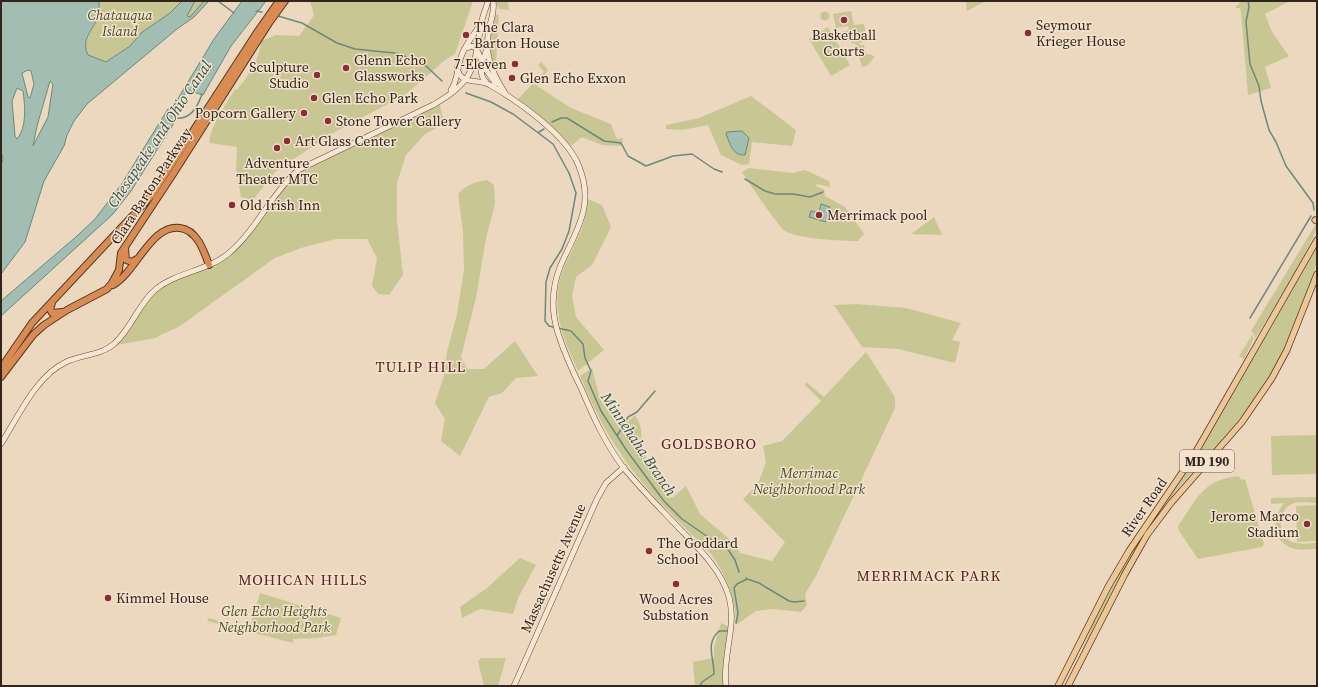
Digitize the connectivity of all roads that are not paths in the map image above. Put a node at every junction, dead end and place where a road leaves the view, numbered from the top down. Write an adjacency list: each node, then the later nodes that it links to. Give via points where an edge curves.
1 (279, 1): 15 (highway, Clara Barton Parkway)
2 (285, 1): 20 (highway, Clara Barton Parkway)
3 (488, 1): 5 (main road)
4 (493, 1): 7 (main road, via 494,10)
5 (481, 24): 6 (main road); 8 (main road)
6 (464, 49): 8 (main road, via 472,46); 10 (main road)
7 (486, 50): 9 (main road); 13 (main road, via 492,72)
8 (478, 52): 9 (main road); 11 (main road, via 472,72)
9 (482, 64): 12 (main road, via 481,74); 13 (main road)
10 (457, 68): 11 (main road, via 460,77); 14 (main road, via 457,79)
11 (466, 80): 12 (main road); 14 (main road)
12 (487, 83): 13 (main road)
13 (505, 94): 30 (main road, via 560,137 574,157 583,179 583,217 554,286 553,314 556,328 600,431)
14 (449, 95): 22 (main road, via 298,170 284,183 228,254)
15 (194, 131): 16 (highway); 18 (highway, Clara Barton Parkway)
16 (185, 140)
17 (168, 165): 18 (highway)
18 (151, 196): 25 (highway, Clara Barton Parkway)
19 (1317, 240): 31 (main road, River Road / MD 190, via 1194,455 1128,551)
20 (125, 247): 21 (highway, via 125,258 128,262 135,262); 24 (highway, Clara Barton Parkway, via 121,253 117,275)
21 (141, 255): 22 (highway, via 158,234 169,228 179,227 188,230 196,238); 24 (highway, via 125,277)
22 (209, 265): 29 (main road, via 170,280 156,289 144,302 131,325 112,346 65,362 46,375)
23 (1317, 274): 34 (main road, River Road / MD 190, via 1287,350 1272,378 1242,422 1171,503 1147,535)
24 (107, 289): 26 (highway)
25 (54, 300): 26 (highway, via 50,307 52,312); 27 (highway, Clara Barton Parkway, via 32,323)
26 (67, 310): 28 (highway, via 33,335)
27 (1, 368)
28 (1, 377)
29 (1, 444)
30 (624, 467): 32 (main road, Massachusetts Avenue, via 606,483 597,499); 33 (main road, via 708,559 723,582 732,618)
31 (1060, 685)
32 (514, 686)
33 (726, 686)
34 (1068, 686)

